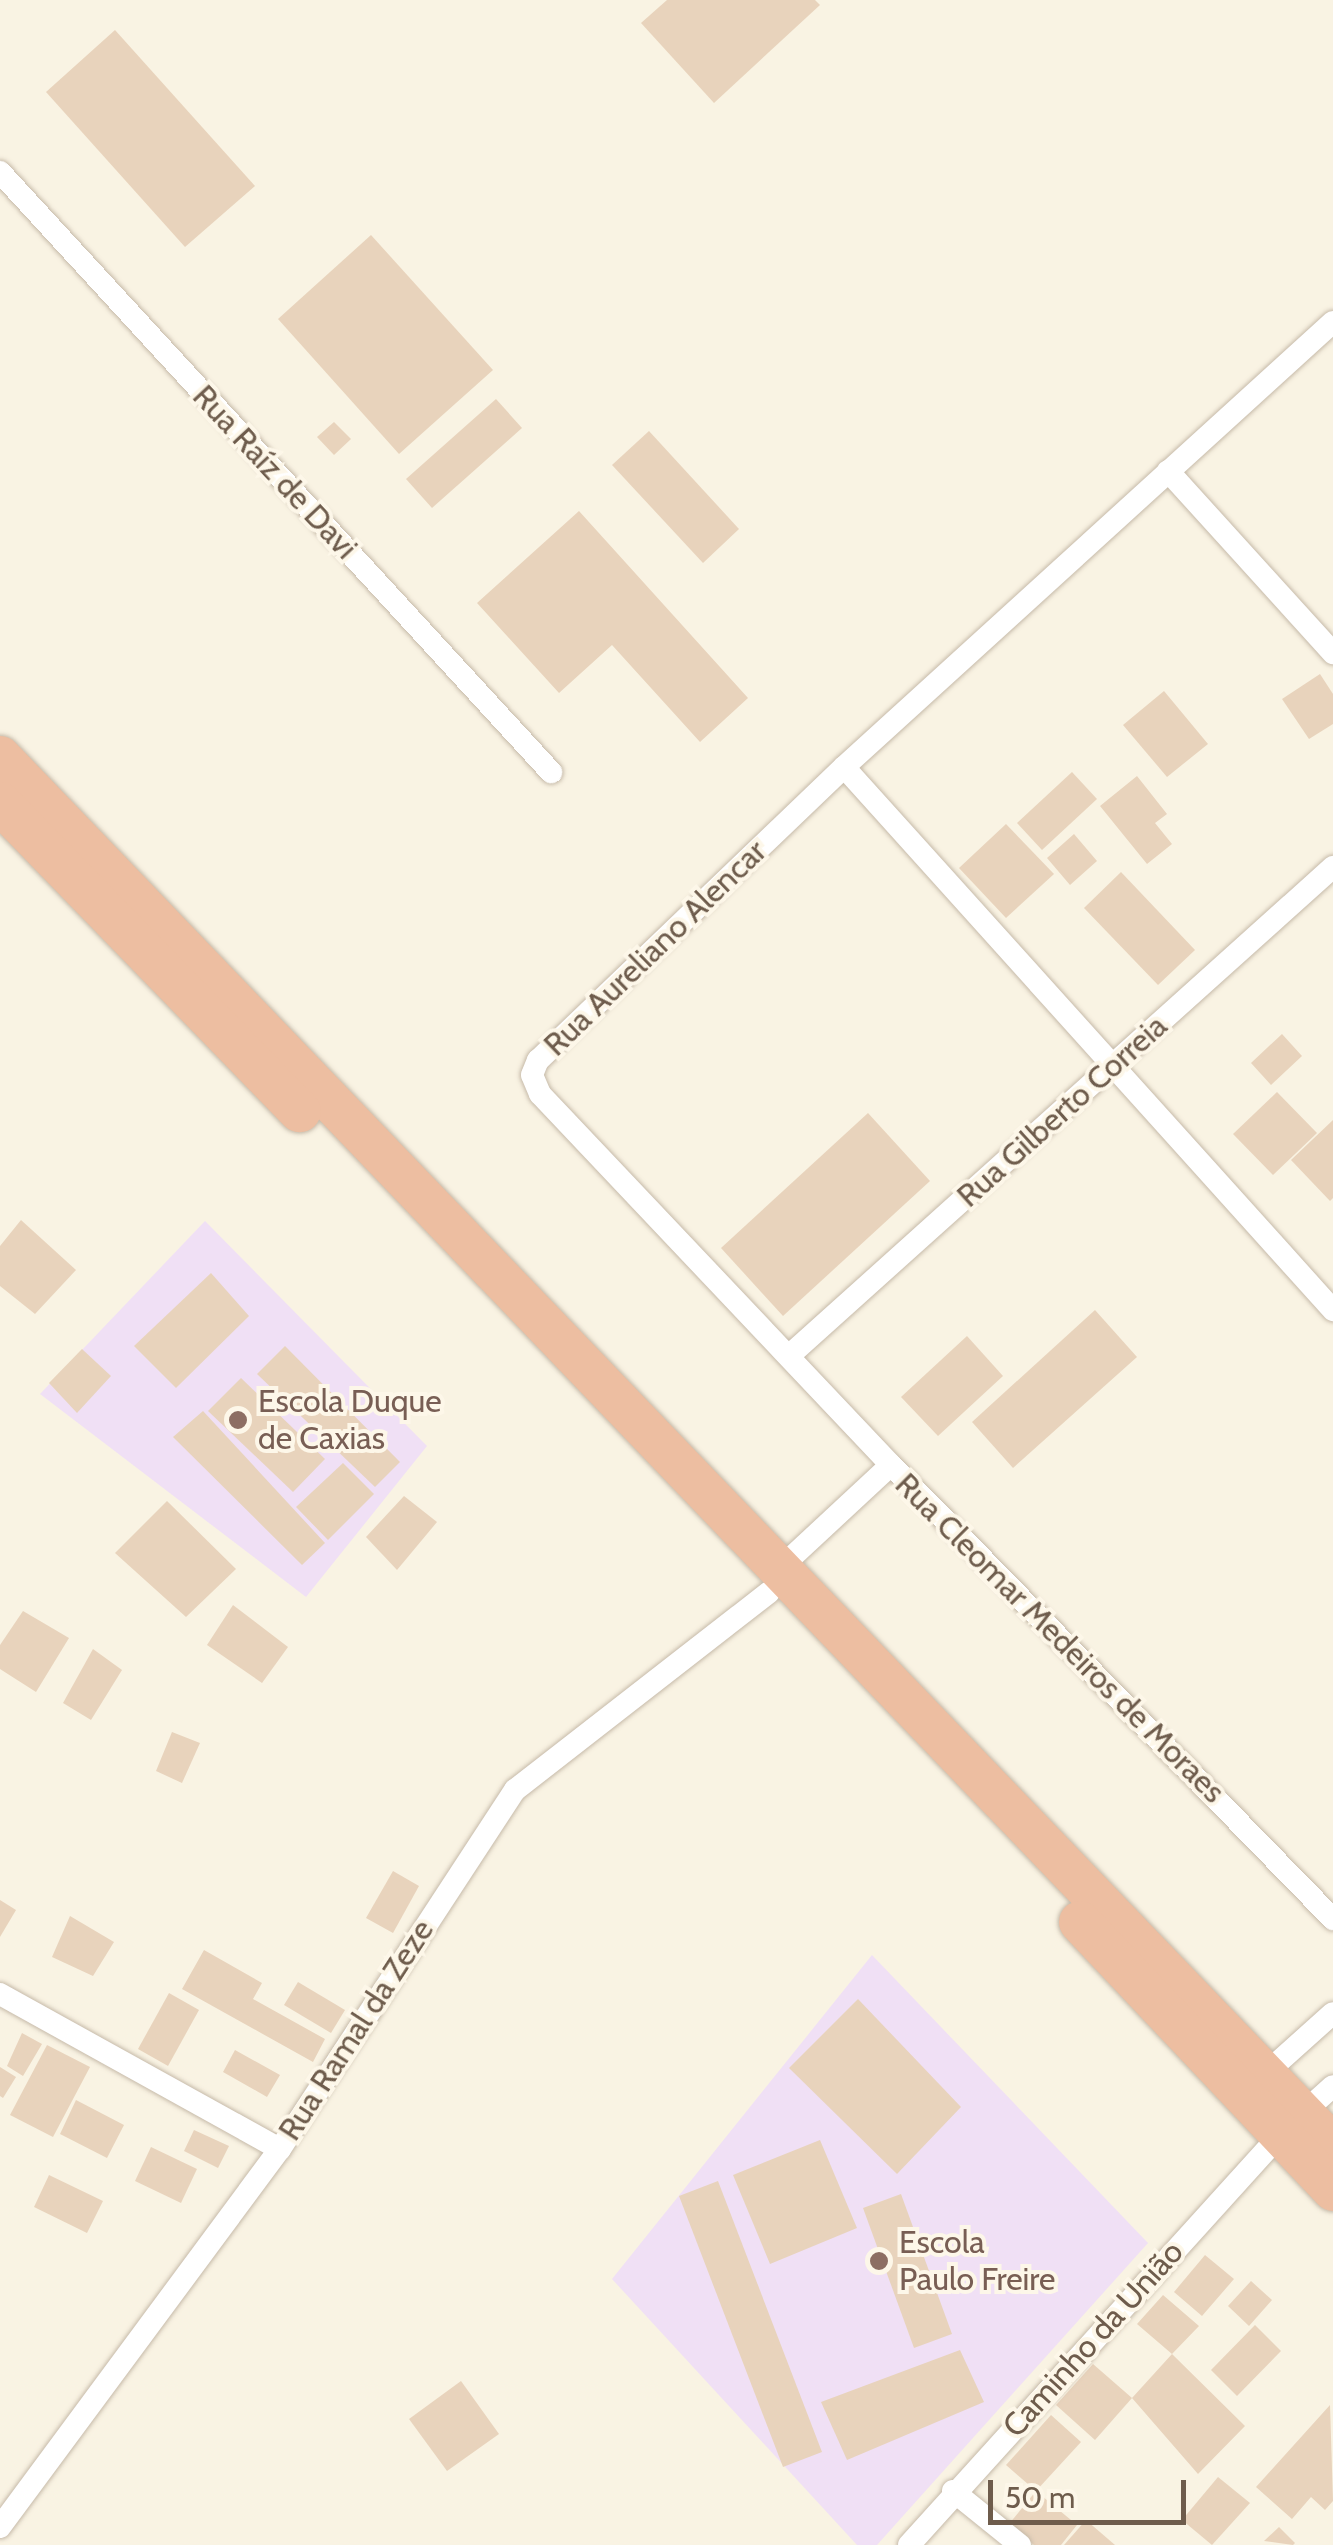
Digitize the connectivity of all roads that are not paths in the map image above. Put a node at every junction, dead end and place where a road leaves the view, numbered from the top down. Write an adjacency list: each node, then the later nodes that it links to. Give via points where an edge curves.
1 (0, 172): 7 (street, Rua Raíz de Davi)
2 (1333, 322): 3 (street, Rua Aureliano Alencar)
3 (1168, 472): 4 (street); 6 (street, Rua Aureliano Alencar)
4 (1333, 654)
5 (0, 757): 14 (highway)
6 (844, 767): 10 (street); 12 (street, Rua Aureliano Alencar, via 538,1060 532,1075 540,1094)
7 (551, 772)
8 (0, 803): 14 (highway)
9 (1333, 867): 10 (street, Rua Gilberto Correia)
10 (1112, 1068): 11 (street); 12 (street, Rua Gilberto Correia)
11 (1333, 1310)
12 (790, 1354): 13 (street, Rua Cleomar Medeiros de Moraes)
13 (891, 1466): 14 (street, Rua Ramal da Zeze); 15 (street, Rua Cleomar Medeiros de Moraes)
14 (774, 1580): 18 (highway); 19 (highway); 21 (street, Rua Ramal da Zeze, via 515,1790)
15 (1333, 1919)
16 (0, 1994): 21 (street)
17 (1333, 2013): 18 (street)
18 (1266, 2074): 19 (highway)
19 (1305, 2111): 20 (highway); 22 (highway); 23 (street, Caminho da União)
20 (1333, 2145)
21 (280, 2149): 24 (street, Rua Ramal da Zeze)
22 (1333, 2190)
23 (953, 2491): 25 (street, Caminho da União); 26 (street)
24 (0, 2527)
25 (910, 2545)
26 (1020, 2545)

